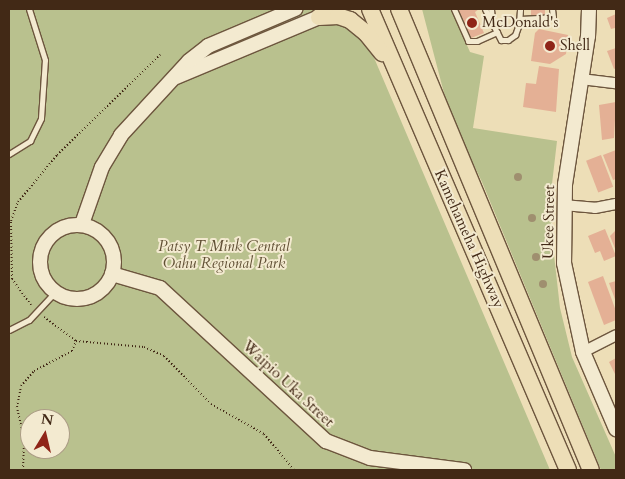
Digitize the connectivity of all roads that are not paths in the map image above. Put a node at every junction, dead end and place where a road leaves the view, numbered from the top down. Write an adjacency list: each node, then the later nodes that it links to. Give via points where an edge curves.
1 (29, 9): 22 (lane, via 46,60 41,118 30,141)
2 (295, 9): 19 (street, via 208,46)
3 (340, 9): 13 (street)
4 (370, 9): 18 (main road, Kamehameha Highway)
5 (399, 9): 16 (main road, Kamehameha Highway)
6 (412, 9): 16 (main road)
7 (454, 9): 17 (lane, via 468,41 477,42)
8 (485, 9): 15 (lane)
9 (491, 9): 15 (lane)
10 (520, 9): 14 (lane)
11 (552, 9): 14 (lane, via 553,18)
12 (589, 9): 20 (street, Ukee Street)
13 (319, 17): 18 (main road, via 338,16 356,24); 19 (street)
14 (520, 19): 17 (lane, via 515,35 508,40 501,40)
15 (493, 23): 17 (lane)
16 (408, 32): 34 (main road, Kamehameha Highway)
17 (497, 32)
18 (395, 70): 33 (main road, Kamehameha Highway)
19 (175, 77): 25 (street, via 121,135 102,167)
20 (581, 79): 21 (street); 24 (street, Ukee Street)
21 (616, 83)
22 (9, 154)
23 (616, 204): 24 (street, via 595,208)
24 (563, 205): 30 (street, Ukee Street, via 568,288)
25 (82, 224): 26 (street, via 105,237 112,248); 27 (street, via 60,228 44,243 39,264 42,275)
26 (112, 274): 27 (street, via 103,288 88,297 66,297); 32 (street, Waipio Uka Street, via 160,288 326,441 370,458)
27 (55, 292): 28 (lane, via 38,312)
28 (9, 330)
29 (616, 335): 30 (street)
30 (583, 352): 31 (street, Ukee Street)
31 (616, 429)
32 (464, 470)
33 (568, 470)
34 (591, 470)

